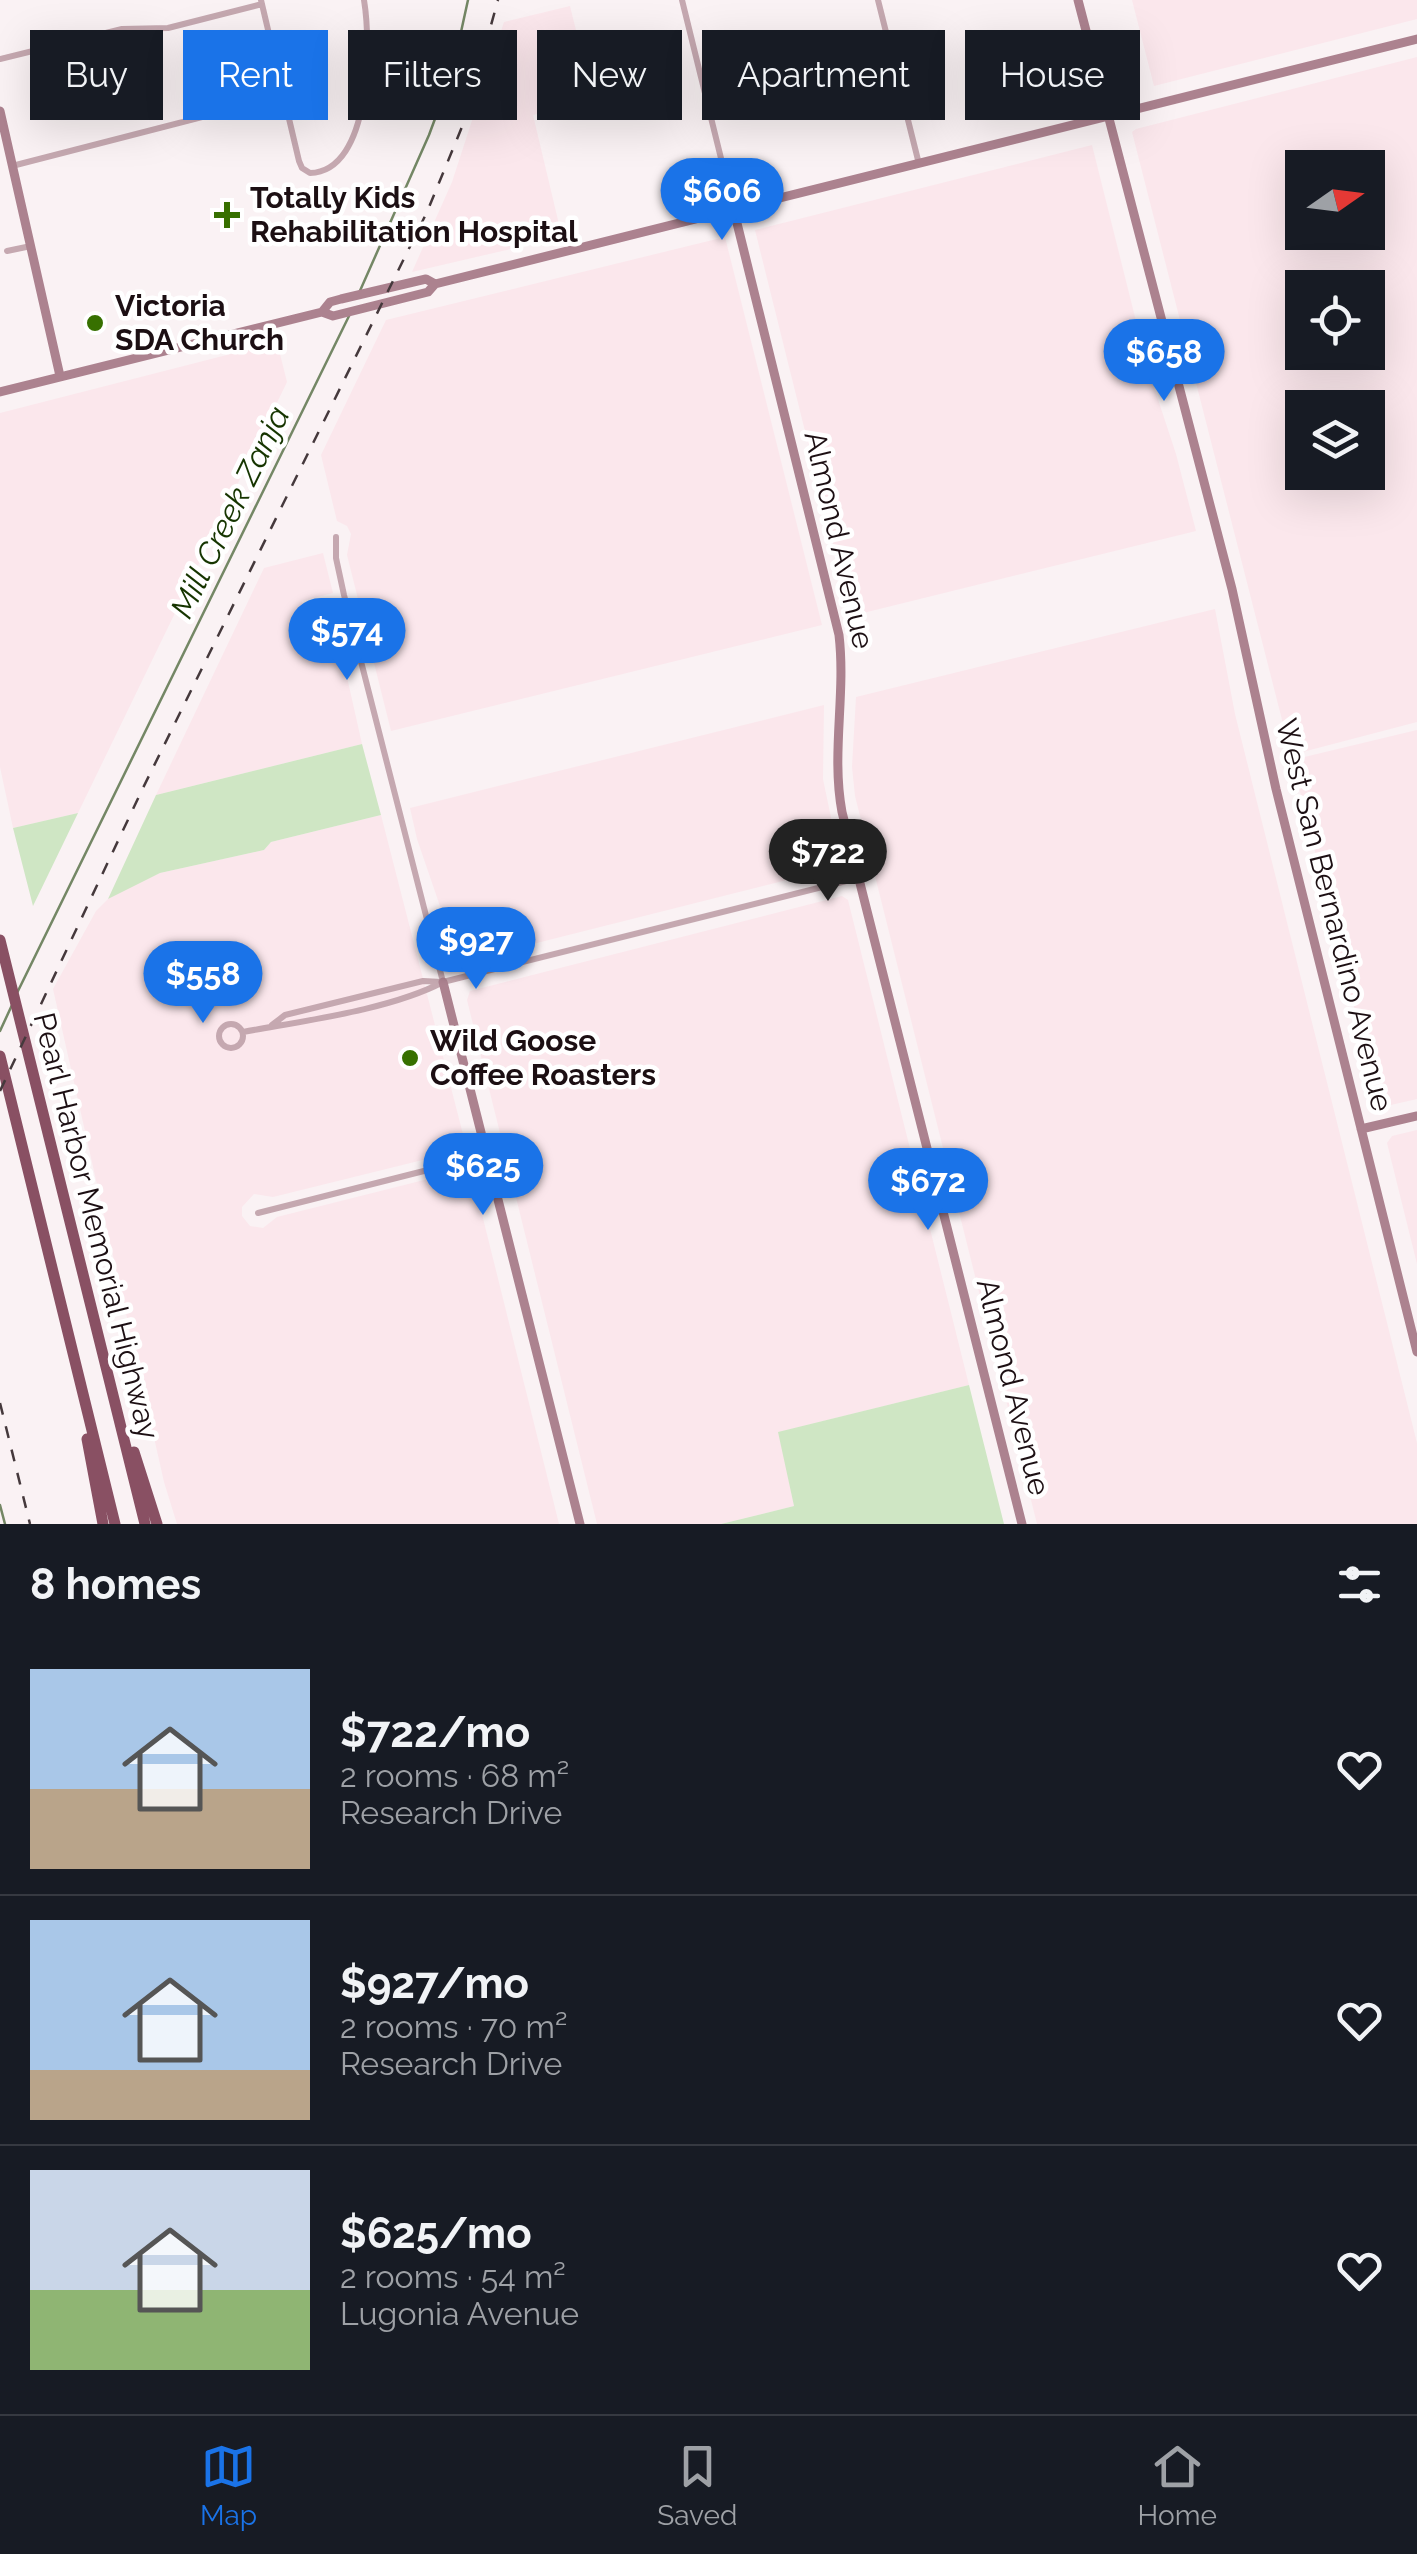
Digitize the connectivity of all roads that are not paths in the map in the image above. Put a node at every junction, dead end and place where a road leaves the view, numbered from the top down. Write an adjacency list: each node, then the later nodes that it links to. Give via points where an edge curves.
1 (364, 0): 13 (street, via 368,64 353,133 337,160 321,172 306,172)
2 (682, 0): 18 (street)
3 (878, 0): 16 (street)
4 (1078, 0): 7 (main road, West San Bernardino Avenue)
5 (262, 2): 6 (street); 9 (street, via 168,28 122,29)
6 (269, 30)
7 (1086, 30)
8 (1417, 40): 10 (main road)
9 (0, 60)
10 (1140, 109)
11 (0, 114): 17 (main road)
12 (191, 120): 17 (street)
13 (290, 120)
14 (1096, 120): 16 (main road)
15 (1109, 120): 32 (main road, West San Bernardino Avenue, via 1236,605)
16 (919, 164): 18 (main road)
17 (12, 166): 19 (main road)
18 (734, 211): 21 (main road); 26 (main road, Almond Avenue, via 839,636 837,778)
19 (31, 246): 20 (street); 23 (main road)
20 (6, 251)
21 (435, 284): 22 (main road, via 428,292 333,316); 22 (main road, via 426,279 380,289 330,302)
22 (322, 312): 23 (main road)
23 (60, 376): 24 (main road)
24 (0, 392)
25 (336, 536): 28 (street, via 370,702)
26 (858, 878): 28 (street); 43 (main road, Almond Avenue)
27 (1, 944): 37 (highway, Pearl Harbor Memorial Highway)
28 (444, 982): 29 (street, via 422,981); 33 (main road)
29 (242, 1032)
30 (0, 1056): 35 (highway, Pearl Harbor Memorial Highway)
31 (1417, 1116): 32 (main road)
32 (1361, 1129): 36 (main road, West San Bernardino Avenue)
33 (487, 1156): 34 (street); 42 (main road)
34 (258, 1213)
35 (64, 1318): 38 (highway); 39 (highway, Pearl Harbor Memorial Highway)
36 (1417, 1352)
37 (102, 1354): 40 (highway, Pearl Harbor Memorial Highway); 41 (highway)
38 (103, 1524)
39 (116, 1524)
40 (145, 1524)
41 (157, 1524)
42 (580, 1524)
43 (1022, 1524)

